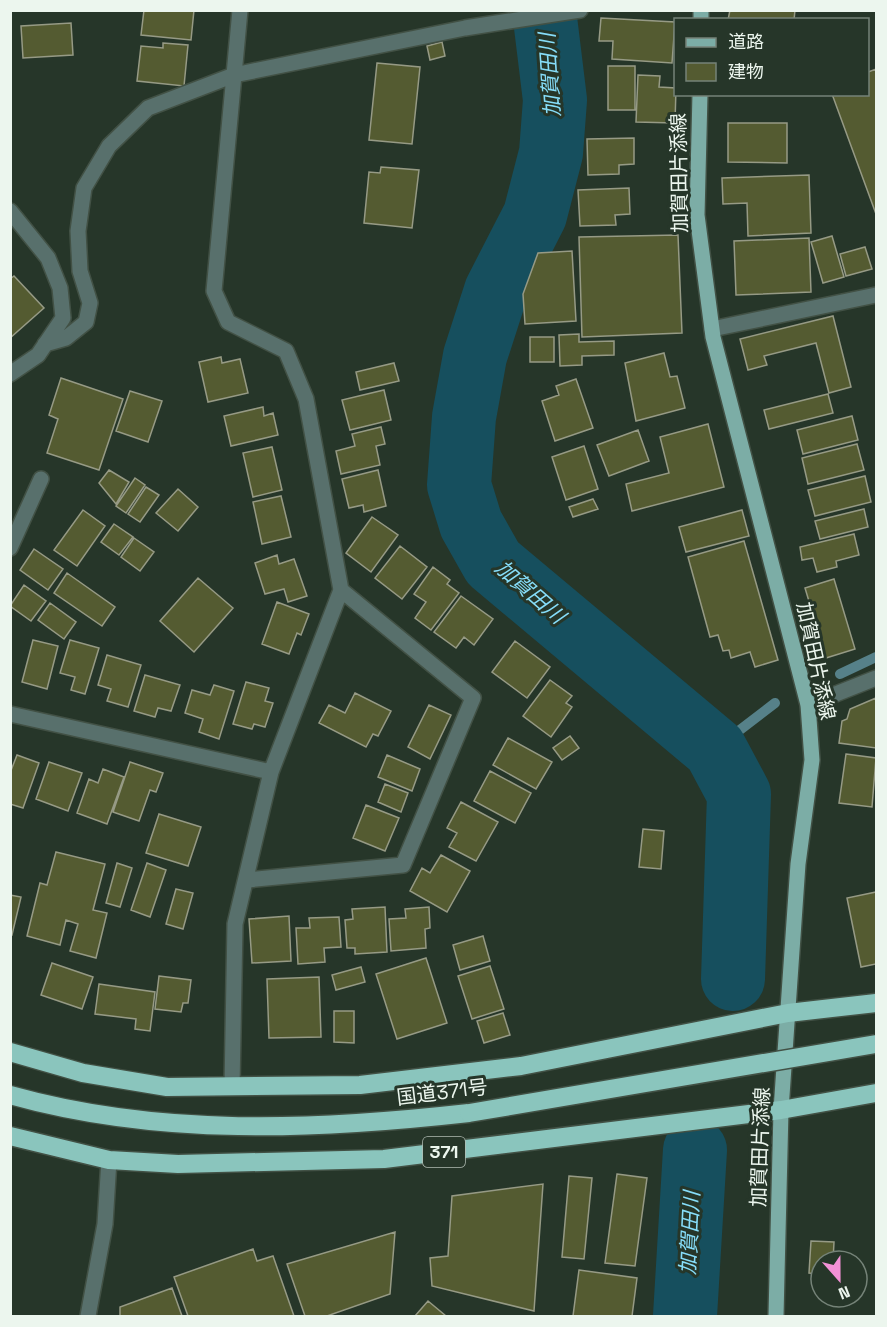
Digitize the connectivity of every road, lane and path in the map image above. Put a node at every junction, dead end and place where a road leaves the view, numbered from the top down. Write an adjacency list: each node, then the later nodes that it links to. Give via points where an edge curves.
1 (240, 10): 3 (street)
2 (580, 10): 3 (street)
3 (234, 75): 8 (street, via 148,108 109,146 84,188 78,231 80,271 90,303 86,322 66,338); 12 (street, via 214,291 228,322 286,351 306,399)
4 (700, 96): 7 (main road, 加賀田片添線, via 697,215)
5 (10, 211): 8 (street, via 48,258 60,288 63,318)
6 (876, 295): 7 (street)
7 (712, 329): 14 (main road, 加賀田片添線)
8 (45, 344): 9 (street, via 38,355)
9 (10, 374)
10 (41, 479): 11 (street)
11 (10, 548)
12 (341, 590): 16 (street); 17 (street, via 473,698 403,865)
13 (876, 678): 14 (street)
14 (808, 705): 19 (main road, 加賀田片添線, via 812,760 798,864)
15 (10, 714): 16 (street)
16 (271, 772): 17 (street)
17 (247, 880): 22 (street, via 235,924)
18 (876, 1004): 19 (highway)
19 (788, 1013): 22 (highway, via 521,1066 360,1085); 25 (main road, 加賀田片添線)
20 (876, 1044): 24 (highway, 国道371号 / 371, bridge, via 469,1113 279,1128 194,1125 54,1107)
21 (10, 1052): 22 (highway, via 83,1073 167,1087)
22 (232, 1087)
23 (876, 1093): 25 (highway, 371)
24 (10, 1095)
25 (781, 1110): 27 (highway, 371, via 384,1159 178,1164); 29 (main road, 加賀田片添線)
26 (10, 1136): 27 (highway, 371)
27 (109, 1160): 28 (street, via 105,1224)
28 (88, 1317)
29 (776, 1317)

